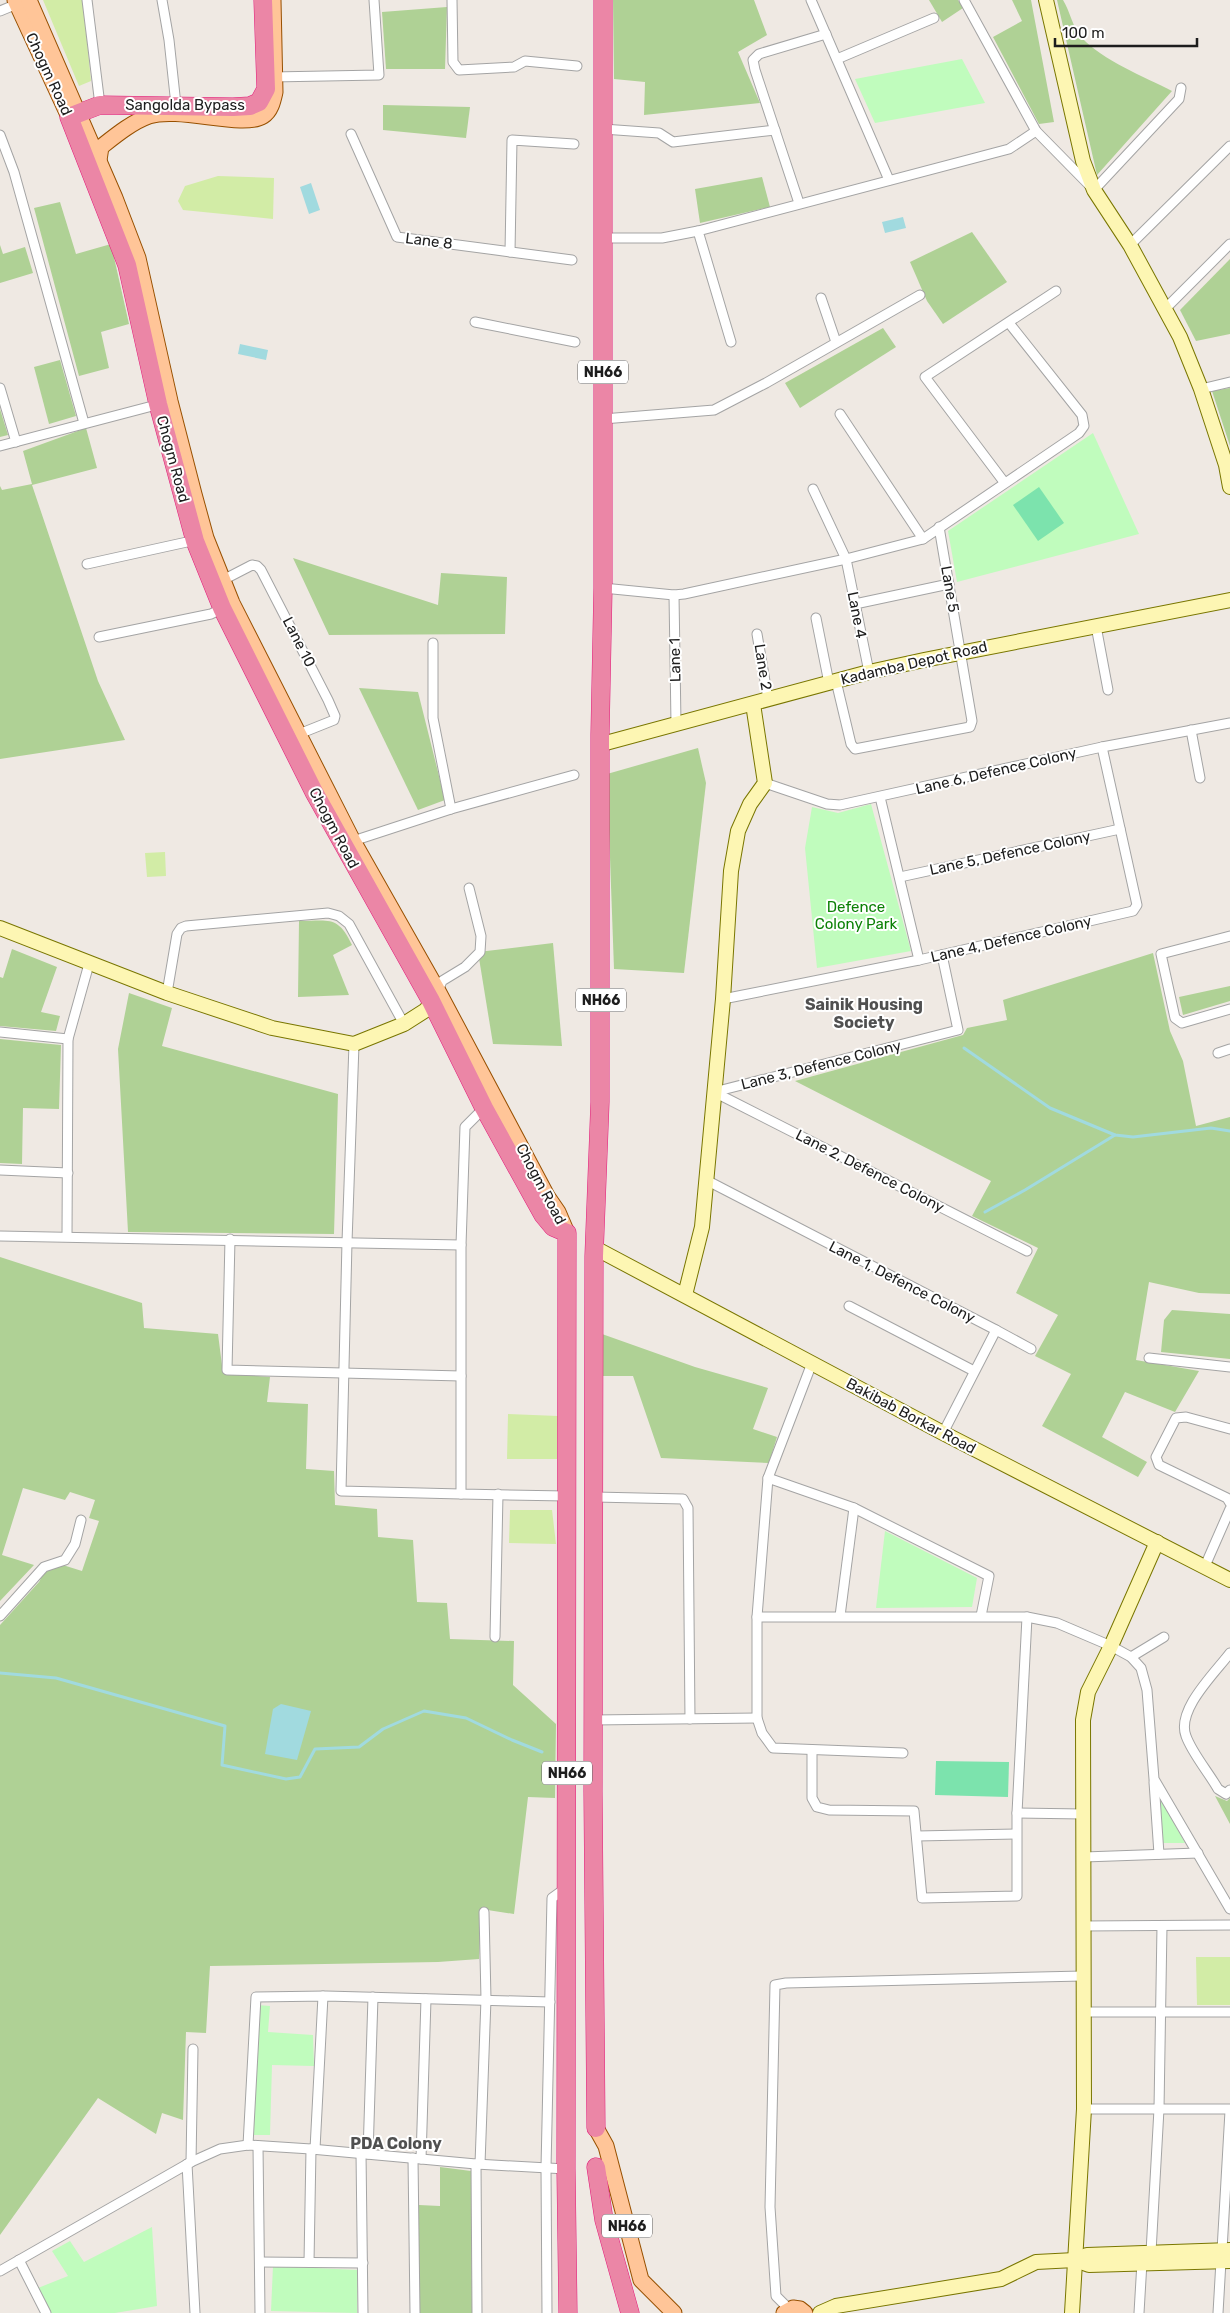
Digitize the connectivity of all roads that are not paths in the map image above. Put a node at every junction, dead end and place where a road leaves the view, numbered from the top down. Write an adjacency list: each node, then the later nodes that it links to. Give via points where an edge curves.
1 (88, 0): 19 (street)
2 (162, 0): 20 (street)
3 (263, 0): 17 (highway, Sangolda Bypass)
4 (273, 0): 17 (main road, Sangolda Bypass)
5 (374, 0): 17 (street, via 379,75)
6 (452, 0): 16 (street, via 454,62 459,70 514,67 525,61)
7 (603, 0): 22 (highway, NH66)
8 (964, 0): 24 (street)
9 (1046, 0): 31 (street, via 1083,161)
10 (20, 1): 12 (street); 21 (main road, Chogm Road)
11 (815, 1): 14 (street)
12 (0, 11)
13 (934, 18): 15 (street)
14 (826, 34): 15 (street); 23 (street, via 759,54 753,60)
15 (837, 59): 30 (street)
16 (577, 66)
17 (271, 78): 20 (highway, Sangolda Bypass, via 259,102 250,106); 29 (main road, Sangolda Bypass, via 273,104 265,115 252,121 175,113 150,116 101,147)
18 (1181, 88): 31 (street, via 1179,99)
19 (100, 105): 20 (highway, Sangolda Bypass); 21 (highway, Sangolda Bypass)
20 (176, 105)
21 (74, 115): 29 (main road, Chogm Road); 51 (highway, Chogm Road, via 127,265)
22 (603, 129): 23 (street, via 660,133 673,142); 34 (highway, NH66)
23 (775, 130): 32 (street)
24 (1036, 131): 30 (street, via 1009,149); 31 (street)
25 (351, 134): 37 (street, Lane 8, via 397,237)
26 (0, 135): 54 (street, via 14,172)
27 (574, 144): 37 (street, via 512,140)
28 (1230, 146): 36 (street)
29 (99, 160): 51 (main road, Chogm Road, via 138,258)
30 (889, 180): 32 (street)
31 (1094, 190): 36 (street)
32 (800, 203): 33 (street)
33 (698, 231): 34 (street, via 662,238); 46 (street)
34 (603, 238): 53 (highway, NH66)
35 (1230, 244): 42 (street)
36 (1130, 245): 42 (street)
37 (510, 252): 38 (street, Lane 8)
38 (572, 260)
39 (1056, 291): 44 (street)
40 (920, 295): 47 (street)
41 (821, 298): 47 (street)
42 (1166, 310): 50 (street)
43 (475, 322): 45 (street)
44 (1009, 322): 57 (street, via 1085,421 1078,433); 57 (street, via 925,376)
45 (575, 342)
46 (731, 342)
47 (836, 342): 53 (street, via 714,410)
48 (1230, 382): 50 (street)
49 (0, 388): 55 (street)
50 (1201, 389): 58 (street)
51 (164, 403): 54 (street); 62 (highway, Chogm Road)
52 (840, 414): 61 (street)
53 (603, 419): 67 (highway, NH66)
54 (84, 423): 55 (street)
55 (16, 442): 56 (street)
56 (0, 446)
57 (1004, 482): 60 (street)
58 (1230, 487)
59 (813, 489): 63 (street, Lane 4)
60 (939, 527): 61 (street); 66 (street, Lane 5)
61 (923, 539): 63 (street)
62 (200, 540): 64 (street); 65 (main road, Chogm Road); 71 (highway, Chogm Road)
63 (846, 558): 68 (street); 70 (street, Lane 4)
64 (87, 564)
65 (223, 580): 71 (main road, Chogm Road); 86 (street, Lane 10, via 252,566 261,570 328,700 334,720)
66 (949, 584): 70 (street); 77 (street, Lane 5)
67 (603, 588): 68 (street); 87 (highway, NH66)
68 (674, 595): 84 (street, Lane 1)
69 (1230, 600): 73 (street, Kadamba Depot Road)
70 (855, 604): 78 (street, Lane 4)
71 (227, 606): 75 (street, via 211,614); 86 (main road, Chogm Road); 104 (highway, Chogm Road, via 314,792)
72 (816, 618): 79 (street)
73 (1096, 626): 77 (street, Kadamba Depot Road); 80 (street)
74 (757, 634): 81 (street, Lane 2)
75 (100, 637)
76 (433, 643): 93 (street, via 433,718)
77 (960, 651): 78 (street, Kadamba Depot Road); 79 (street, Lane 5, via 972,720 970,727 855,750)
78 (869, 672): 79 (street, Kadamba Depot Road)
79 (832, 682): 81 (street, Kadamba Depot Road)
80 (1108, 690)
81 (768, 700): 82 (street, Kadamba Depot Road)
82 (753, 704): 84 (street, Kadamba Depot Road); 91 (street)
83 (1230, 723): 85 (street, Lane 6, Defence Colony)
84 (676, 724): 87 (street, Kadamba Depot Road)
85 (1192, 730): 88 (street, Lane 6, Defence Colony); 90 (street)
86 (299, 734): 95 (main road, Chogm Road)
87 (602, 744): 123 (highway, NH66, via 600,1102)
88 (1102, 747): 92 (street, Lane 6, Defence Colony); 94 (street, Lane 4, Defence Colony)
89 (574, 775): 93 (street)
90 (1200, 778)
91 (765, 783): 92 (street, Lane 6, Defence Colony, via 827,804); 105 (street, via 750,804 738,831 731,871)
92 (880, 798): 96 (street)
93 (451, 809): 95 (street)
94 (1120, 829): 96 (street, Lane 5, Defence Colony); 100 (street, Lane 4, Defence Colony, via 1137,905 1133,911)
95 (353, 841): 104 (main road, Chogm Road)
96 (900, 877): 101 (street)
97 (469, 888): 104 (street, via 482,945 476,958 442,982)
98 (0, 928): 102 (street)
99 (1230, 936): 106 (street, via 1162,954 1175,1018 1182,1023)
100 (942, 955): 101 (street, Lane 4, Defence Colony); 113 (street, Lane 3, Defence Colony, via 958,1030)
101 (919, 960): 105 (street, Lane 4, Defence Colony)
102 (90, 964): 103 (street); 109 (street)
103 (167, 993): 107 (street, via 176,934 181,928 328,913 349,924); 110 (street, via 272,1028)
104 (435, 996): 107 (street, via 426,1010); 114 (highway, Chogm Road)
105 (723, 999): 113 (street)
106 (1230, 1009)
107 (404, 1024): 110 (street)
108 (0, 1032): 109 (street)
109 (68, 1039): 116 (street)
110 (354, 1044): 121 (street)
111 (1230, 1049): 112 (street)
112 (1218, 1053)
113 (714, 1092): 117 (street); 124 (street, Lane 2, Defence Colony)
114 (490, 1104): 122 (street, via 465,1127); 140 (highway, Chogm Road / NH66, via 543,1215 553,1226 567,1233)
115 (0, 1170): 116 (street)
116 (68, 1173): 119 (street)
117 (706, 1180): 125 (street, via 702,1227); 127 (street, Lane 1, Defence Colony)
118 (0, 1236): 119 (street)
119 (66, 1236): 120 (street)
120 (230, 1239): 121 (street); 133 (street, via 227,1370)
121 (347, 1242): 122 (street); 133 (street)
122 (461, 1245): 134 (street)
123 (595, 1248): 125 (street, Bakibab Borkar Road); 141 (highway, NH66)
124 (1027, 1251)
125 (685, 1295): 130 (street, Bakibab Borkar Road)
126 (849, 1306): 132 (street)
127 (996, 1330): 128 (street, Lane 1, Defence Colony); 132 (street)
128 (1031, 1349)
129 (1149, 1358): 131 (street)
130 (812, 1364): 136 (street, Bakibab Borkar Road); 137 (street)
131 (1230, 1367)
132 (974, 1371): 136 (street)
133 (344, 1373): 134 (street); 138 (street, via 341,1491)
134 (461, 1376): 138 (street)
135 (1230, 1429): 142 (street, via 1186,1417 1176,1418 1156,1457 1159,1465 1227,1498)
136 (943, 1433): 146 (street, Bakibab Borkar Road)
137 (768, 1478): 143 (street); 152 (street)
138 (461, 1494): 139 (street)
139 (498, 1494): 140 (street); 154 (street)
140 (566, 1496): 173 (highway, NH66)
141 (595, 1497): 160 (street, via 683,1498 688,1508); 161 (highway, NH66)
142 (1230, 1503)
143 (854, 1508): 150 (street); 151 (street, via 989,1576)
144 (1230, 1509): 147 (street)
145 (81, 1520): 149 (street, via 75,1544 65,1560 44,1567)
146 (1157, 1542): 147 (street, Bakibab Borkar Road); 156 (street)
147 (1205, 1566): 148 (street, Bakibab Borkar Road)
148 (1230, 1580)
149 (0, 1616)
150 (840, 1616): 151 (street); 152 (street)
151 (981, 1616): 153 (street)
152 (757, 1617): 159 (street)
153 (1027, 1617): 156 (street, via 1057,1623); 166 (street)
154 (495, 1637)
155 (1164, 1637): 158 (street)
156 (1111, 1646): 158 (street); 167 (street, via 1088,1692 1082,1720)
157 (1230, 1654): 165 (street, via 1188,1708 1184,1721 1186,1736 1218,1790 1226,1794)
158 (1131, 1657): 164 (street, via 1141,1668 1147,1690)
159 (758, 1718): 160 (street); 162 (street, via 762,1733 773,1748)
160 (690, 1719): 161 (street)
161 (593, 1720): 192 (highway, NH66)
162 (812, 1750): 163 (street); 169 (street, via 812,1798 817,1807 829,1810 914,1810)
163 (903, 1753)
164 (1154, 1779): 170 (street); 171 (street)
165 (1230, 1790)
166 (1017, 1813): 167 (street); 168 (street)
167 (1083, 1814): 172 (street)
168 (1016, 1834): 169 (street); 169 (street, via 1017,1896 922,1898)
169 (917, 1836)
170 (1198, 1853): 171 (street); 174 (street)
171 (1159, 1854): 172 (street)
172 (1084, 1857): 177 (street)
173 (566, 1888): 184 (street, via 552,1898); 201 (highway, NH66)
174 (1230, 1909)
175 (484, 1912): 183 (street)
176 (1230, 1925): 178 (street)
177 (1083, 1926): 178 (street); 179 (street)
178 (1162, 1926): 185 (street)
179 (1083, 1976): 186 (street); 210 (street, via 775,1985 770,2207 776,2296)
180 (323, 1996): 181 (street); 193 (street, via 256,1997); 194 (street)
181 (373, 1997): 182 (street); 195 (street)
182 (426, 1999): 183 (street); 196 (street)
183 (486, 1999): 184 (street); 198 (street)
184 (550, 2002): 200 (street)
185 (1161, 2011): 186 (street); 187 (street); 190 (street)
186 (1083, 2012): 189 (street)
187 (1230, 2012)
188 (193, 2049): 197 (street)
189 (1084, 2109): 190 (street); 205 (street)
190 (1159, 2109): 191 (street); 203 (street)
191 (1230, 2110): 202 (street)
192 (596, 2128): 220 (main road, NH66, via 606,2146 641,2280)
193 (253, 2146): 194 (street); 197 (street, via 220,2149); 206 (street)
194 (313, 2149): 195 (street); 207 (street)
195 (365, 2154): 196 (street); 208 (street)
196 (417, 2158): 198 (street); 215 (street)
197 (189, 2163): 204 (street); 212 (street)
198 (478, 2164): 200 (street); 216 (street)
199 (596, 2167): 219 (highway, via 604,2220)
200 (546, 2168): 201 (street); 217 (street)
201 (566, 2169): 218 (highway, NH66)
202 (1226, 2255): 203 (street); 225 (street)
203 (1147, 2257): 205 (street, via 1087,2255); 224 (street)
204 (19, 2260): 209 (street); 211 (street)
205 (1075, 2260): 222 (street, via 1036,2262 1001,2279 836,2306); 223 (street)
206 (260, 2262): 207 (street); 213 (street)
207 (309, 2262): 208 (street)
208 (363, 2263): 214 (street)
209 (0, 2271)
210 (786, 2311): 221 (main road, via 797,2308)
211 (46, 2313)
212 (195, 2313)
213 (260, 2313)
214 (363, 2313)
215 (415, 2313)
216 (477, 2313)
217 (547, 2313)
218 (568, 2313)
219 (630, 2313)
220 (674, 2313)
221 (804, 2313)
222 (820, 2313)
223 (1072, 2313)
224 (1139, 2313)
225 (1218, 2313)

